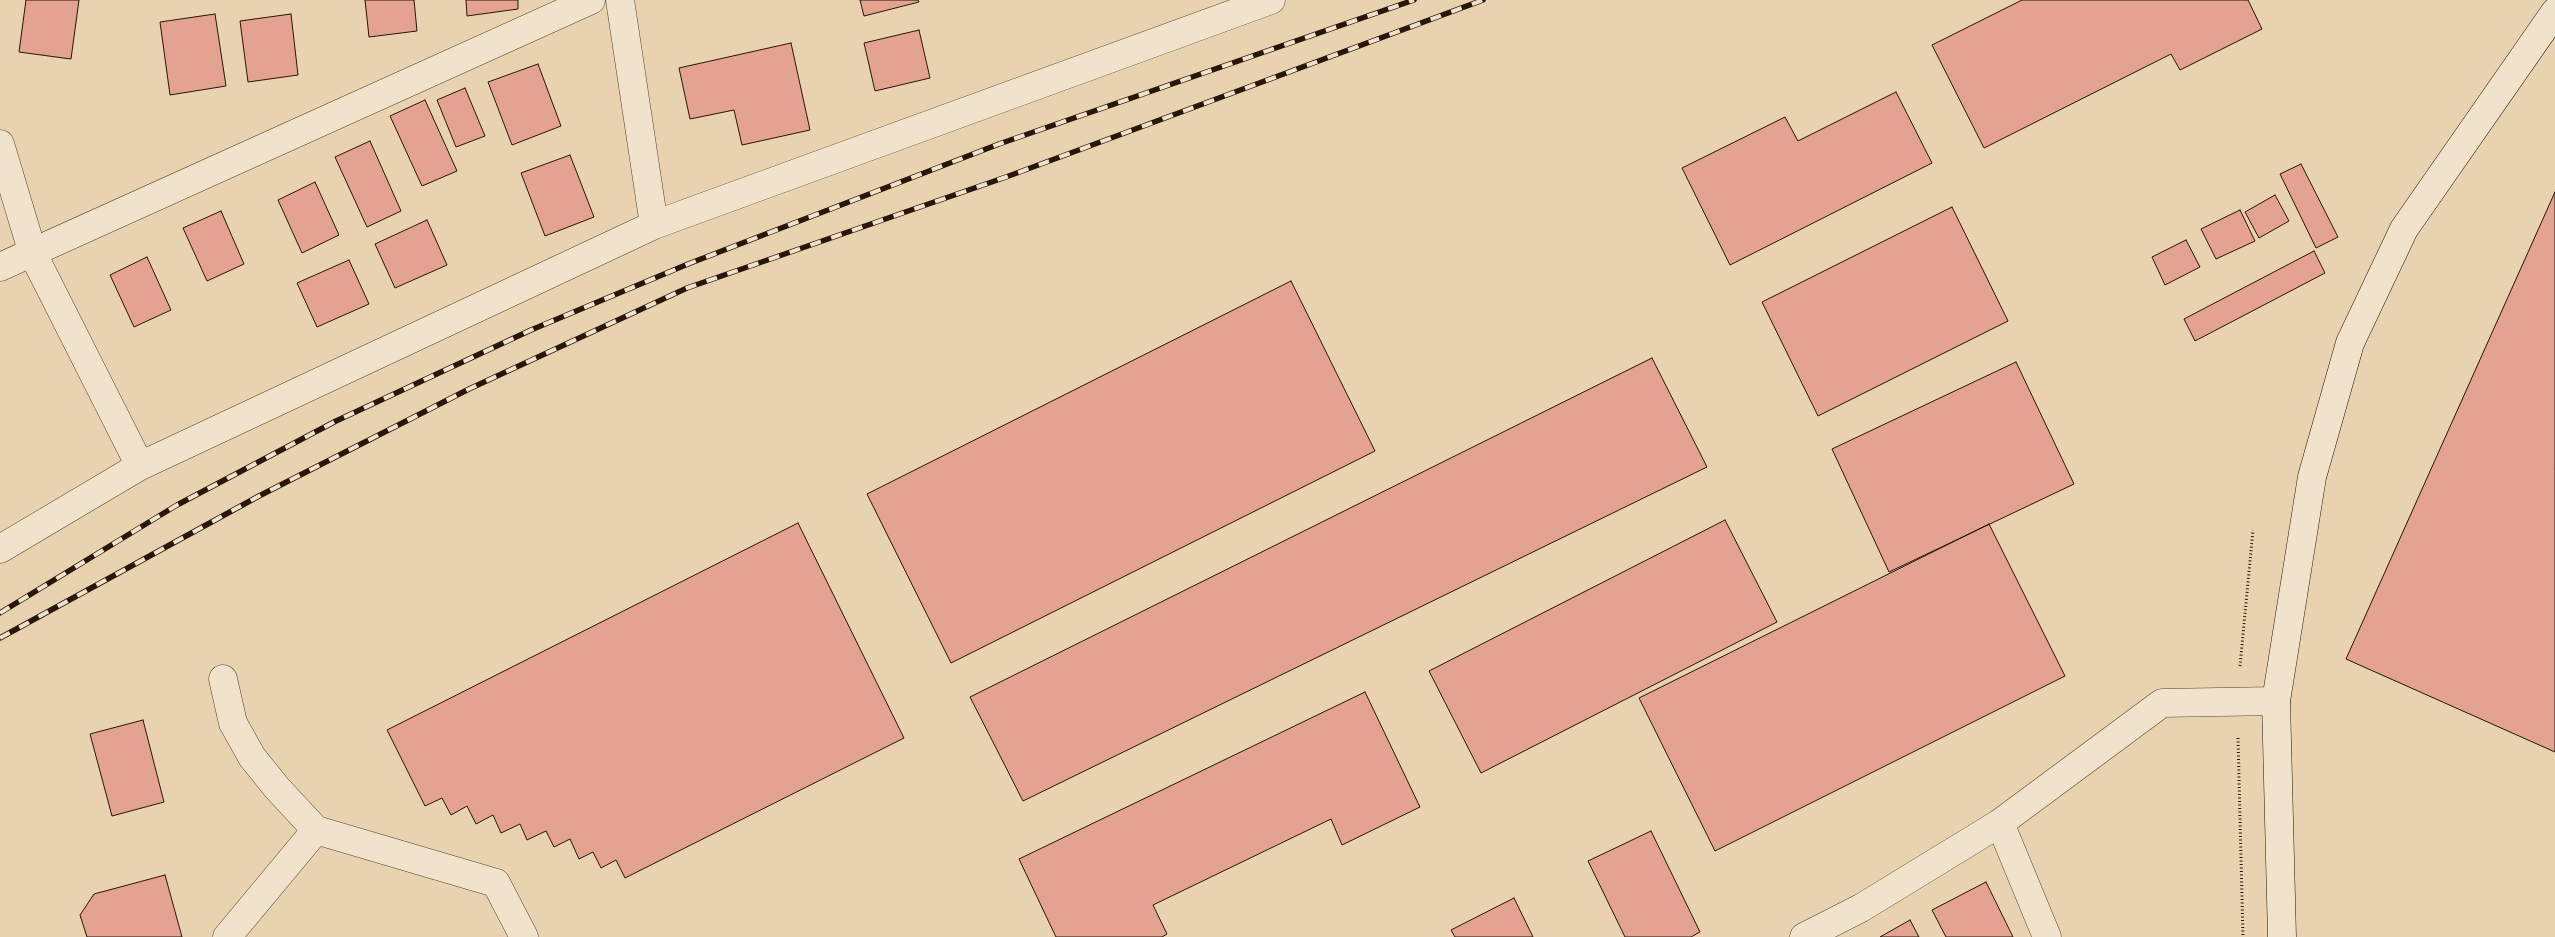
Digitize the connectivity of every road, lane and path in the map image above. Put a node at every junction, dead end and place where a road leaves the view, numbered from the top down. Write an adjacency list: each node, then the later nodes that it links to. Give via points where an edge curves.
1 (591, 0): 7 (street)
2 (620, 0): 6 (street)
3 (1271, 0): 6 (street)
4 (2555, 12): 12 (street, via 2404,229 2350,342 2312,477)
5 (0, 144): 7 (street)
6 (654, 224): 9 (street)
7 (33, 254): 8 (street); 9 (street)
8 (0, 268)
9 (140, 466): 10 (street)
10 (0, 549)
11 (223, 679): 14 (street, via 233,723 252,757)
12 (2276, 701): 13 (street, via 2162,703); 19 (street)
13 (2000, 823): 17 (street, via 1861,908); 18 (street)
14 (316, 830): 15 (street); 16 (street, via 496,883)
15 (227, 937)
16 (524, 937)
17 (1804, 937)
18 (2047, 937)
19 (2282, 937)

